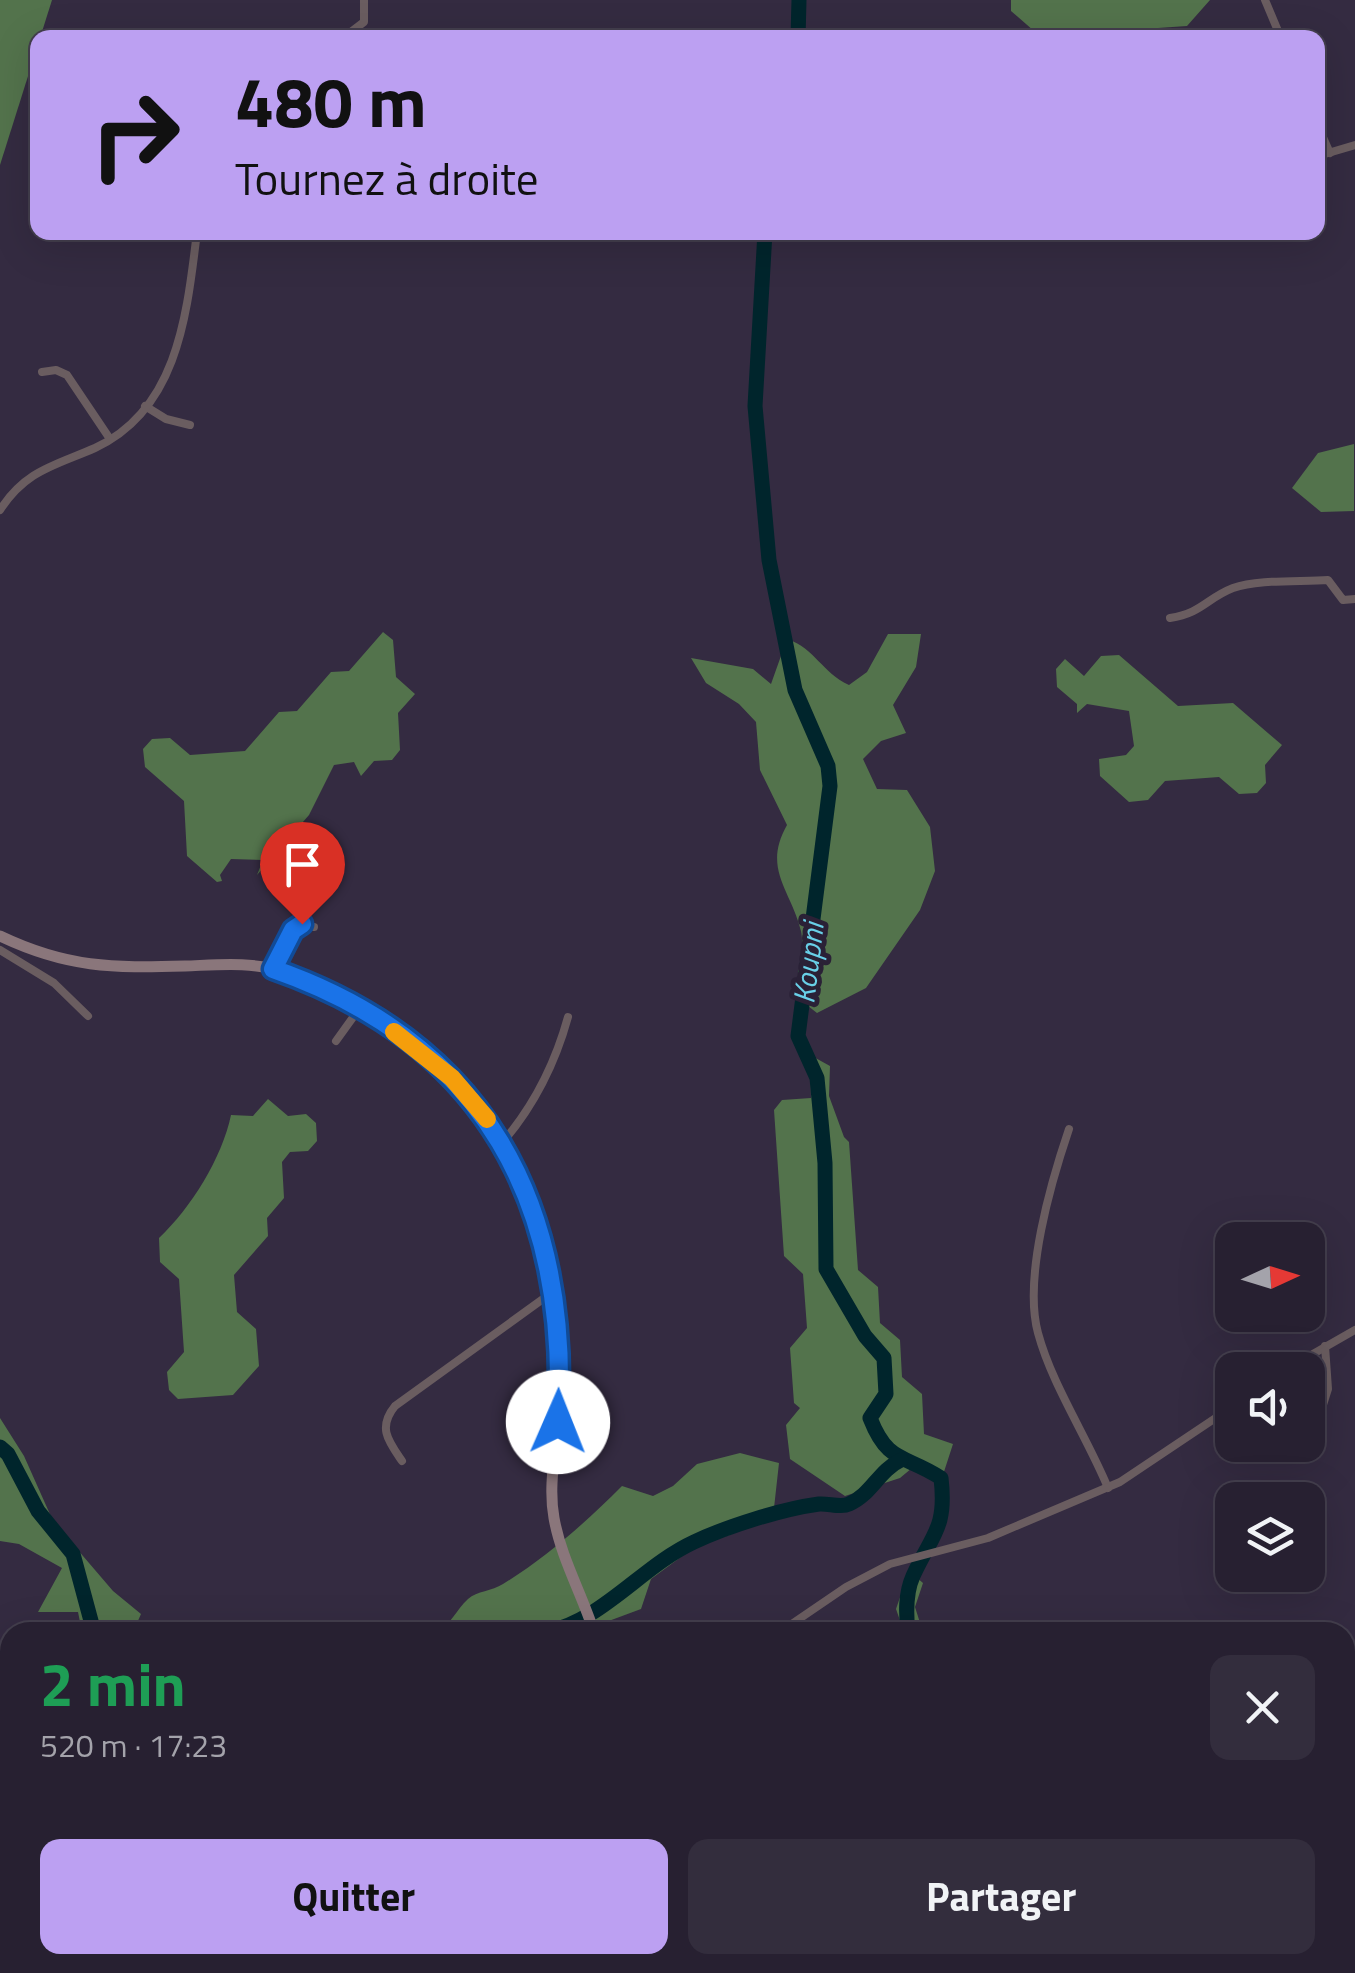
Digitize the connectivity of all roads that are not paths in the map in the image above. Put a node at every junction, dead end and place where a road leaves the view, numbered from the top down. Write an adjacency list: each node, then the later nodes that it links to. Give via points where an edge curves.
1 (364, 0): 3 (street, via 364,22)
2 (1265, 0): 4 (street)
3 (354, 30)
4 (1277, 30)
5 (1325, 142): 7 (street)
6 (1355, 145): 7 (street)
7 (1330, 153): 8 (street)
8 (1325, 154)
9 (196, 240): 11 (street, via 184,330)
10 (42, 372): 13 (street, via 67,375)
11 (145, 406): 12 (street); 13 (street)
12 (190, 425)
13 (110, 439): 14 (street, via 38,470)
14 (0, 510)
15 (1355, 600): 16 (street, via 1343,600 1328,580 1240,586 1198,612)
16 (1170, 618)
17 (314, 927): 20 (street, via 297,925)
18 (0, 936): 20 (main road, via 81,965)
19 (0, 950): 22 (street, via 54,984)
20 (273, 969): 21 (main road)
21 (358, 1010): 24 (street); 26 (main road, via 452,1078)
22 (88, 1016)
23 (568, 1017): 26 (street, via 553,1066)
24 (336, 1041)
25 (1069, 1129): 34 (street, via 1038,1255 1037,1330)
26 (502, 1142): 27 (main road, via 534,1210)
27 (554, 1291): 33 (street, via 394,1406 384,1426); 35 (main road, via 560,1392 554,1516)
28 (1355, 1330): 29 (street)
29 (1325, 1346): 30 (street); 31 (street)
30 (1315, 1352)
31 (1325, 1398)
32 (1215, 1419): 34 (street)
33 (402, 1461)
34 (1108, 1488): 36 (street, via 988,1538 867,1575)
35 (590, 1622)
36 (795, 1622)

